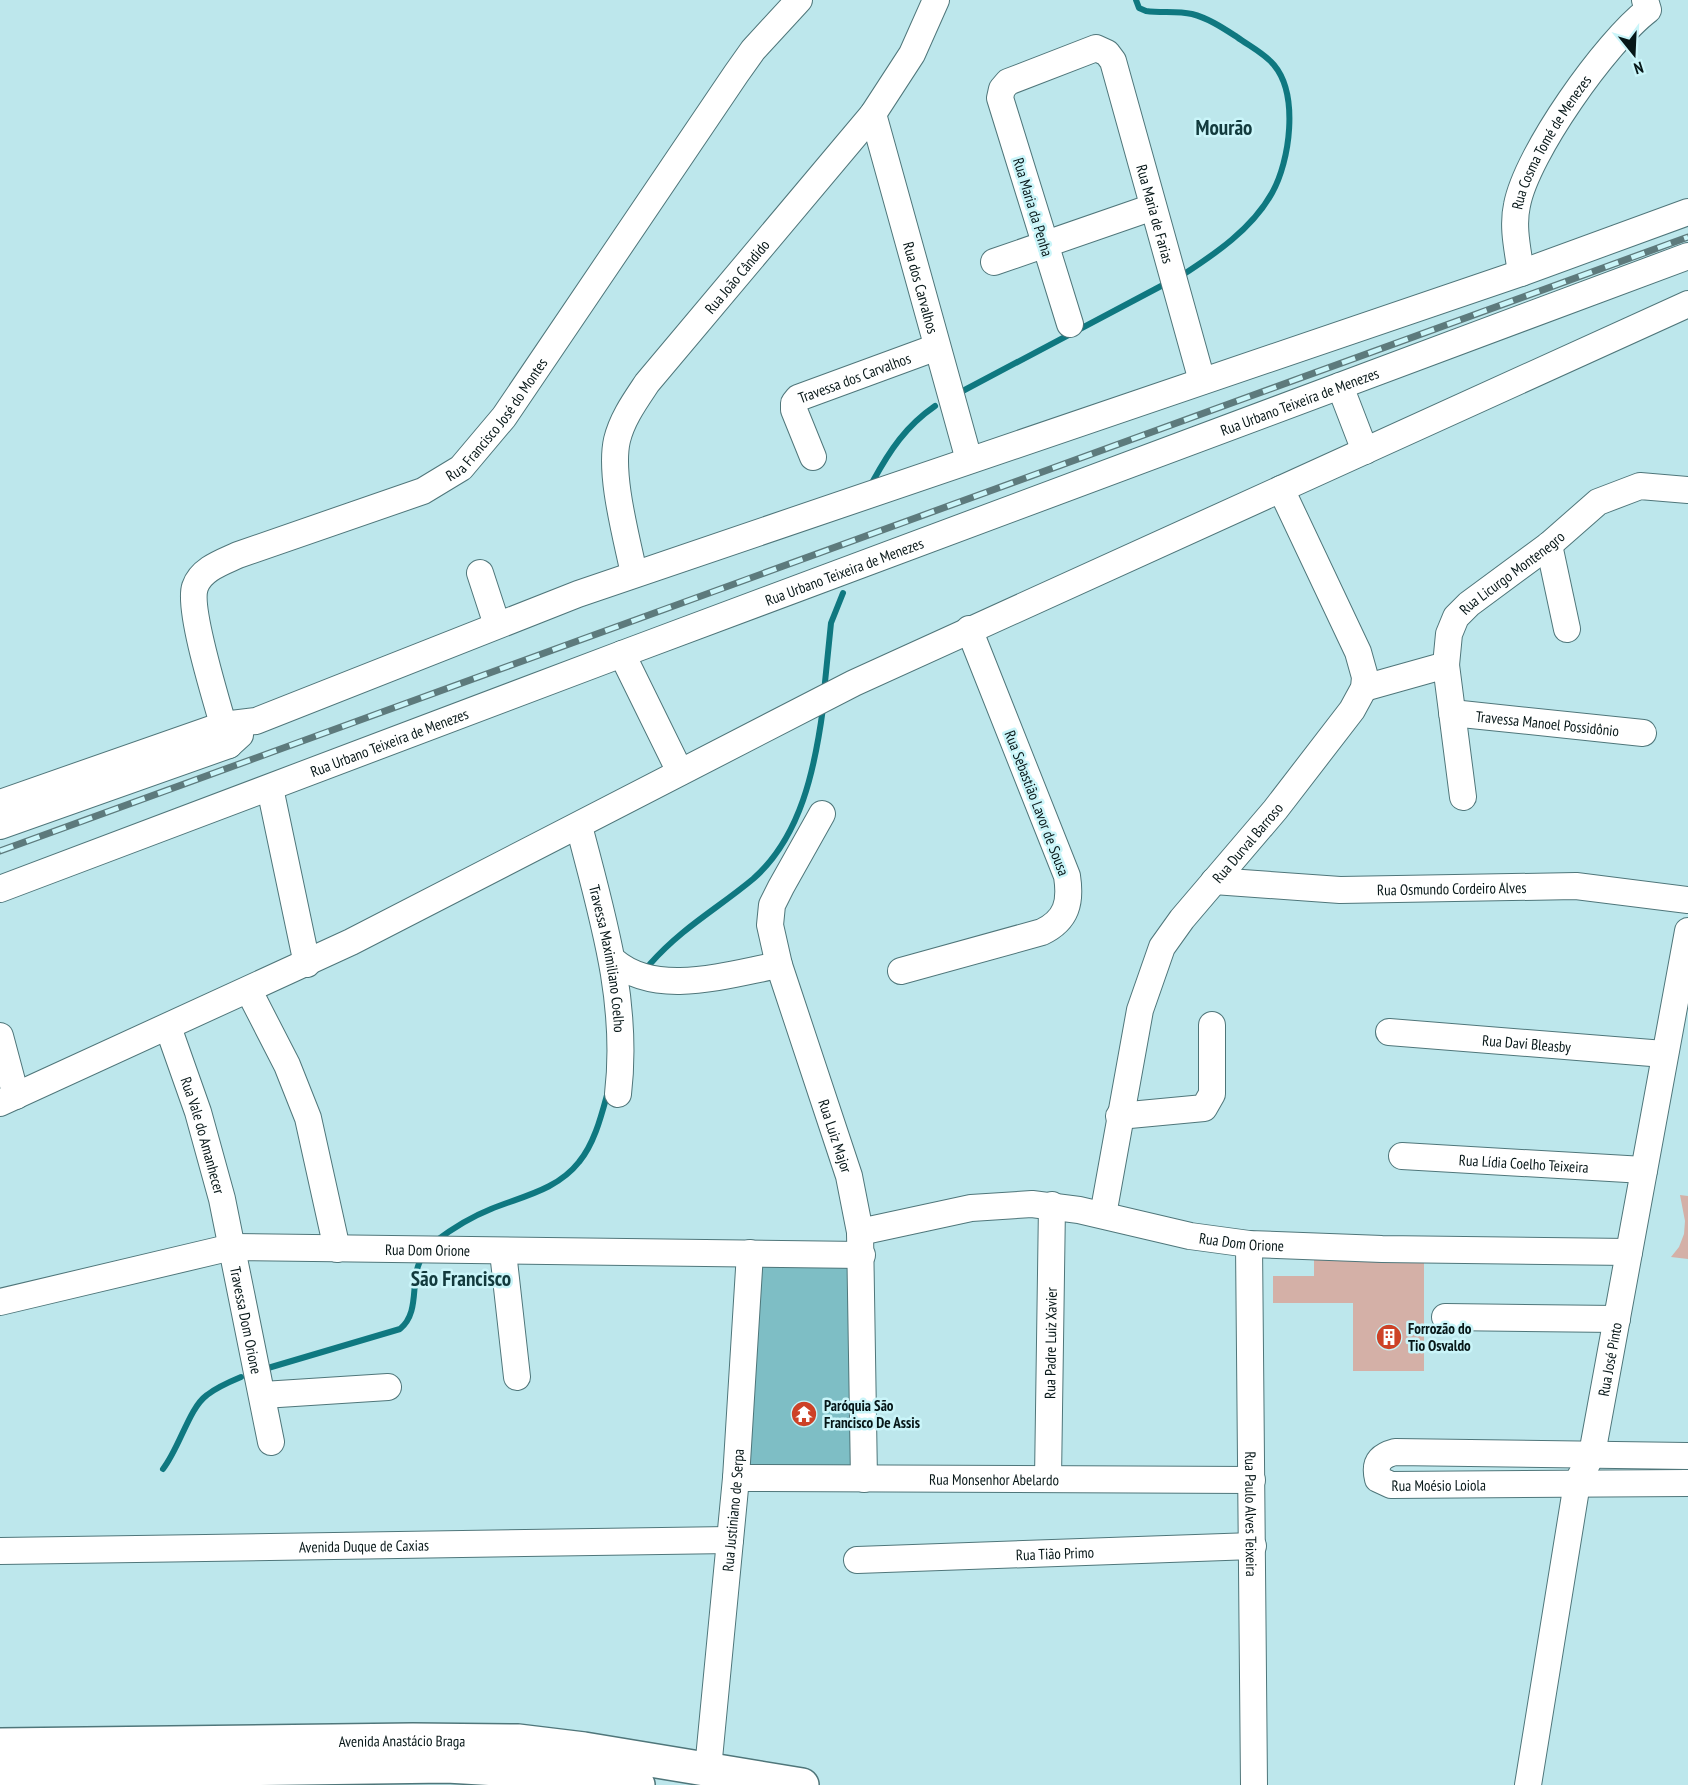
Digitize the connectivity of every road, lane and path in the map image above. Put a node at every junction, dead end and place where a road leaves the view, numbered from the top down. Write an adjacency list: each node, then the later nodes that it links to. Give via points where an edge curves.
1 (799, 0): 33 (street, Rua Francisco José do Montes, via 747,58 504,417 461,468 423,491 238,555 203,574 195,587 195,616)
2 (936, 0): 5 (street, Rua João Cândido, via 912,54)
3 (1653, 3): 11 (street, Rua Cosma Tomé de Menezes, via 1619,35 1533,160 1517,204 1515,222)
4 (1002, 89): 6 (street, Rua Maria de Farias, via 1017,78 1089,50 1102,50 1113,60); 8 (street, Rua Maria da Penha, via 1001,107)
5 (873, 114): 14 (street, Rua dos Carvalhos); 24 (street, Rua João Cândido, via 647,383 628,411 617,441 616,473)
6 (1153, 207): 8 (street); 15 (street, Rua Maria de Farias)
7 (1688, 212): 11 (street)
8 (1044, 244): 10 (street); 13 (street, Rua Maria da Penha)
9 (1688, 256): 16 (street, Rua Urbano Teixeira de Menezes)
10 (994, 262)
11 (1521, 273): 15 (street)
12 (1688, 304): 17 (street)
13 (1070, 324)
14 (937, 347): 18 (street, Travessa dos Carvalhos, via 798,398 794,410); 19 (street, Rua dos Carvalhos)
15 (1202, 381): 19 (street)
16 (1340, 386): 17 (street); 28 (street, Rua Urbano Teixeira de Menezes)
17 (1365, 451): 20 (street)
18 (813, 457)
19 (969, 460): 24 (street)
20 (1281, 489): 26 (street); 30 (street, via 1358,652)
21 (1688, 490): 22 (street, Rua Licurgo Montenegro, via 1640,486 1615,494 1598,502)
22 (1549, 545): 27 (street); 29 (street, Rua Licurgo Montenegro, via 1456,617 1449,634)
23 (480, 573): 25 (street)
24 (634, 574): 25 (street)
25 (497, 625): 33 (street)
26 (969, 629): 34 (street, via 836,691); 48 (street, Rua Sebastião Lavor de Sousa, via 1067,876 1068,909 1053,927 1042,932)
27 (1567, 629)
28 (622, 654): 34 (street); 35 (street, Rua Urbano Teixeira de Menezes)
29 (1446, 665): 30 (street); 31 (street, Rua Licurgo Montenegro)
30 (1364, 688): 41 (street, Rua Durval Barroso, via 1353,710)
31 (1452, 713): 32 (street, Travessa Manoel Possidônio); 36 (street, Rua Licurgo Montenegro)
32 (1643, 733)
33 (226, 735): 37 (street); 39 (street)
34 (680, 772): 40 (street)
35 (270, 788): 42 (street, Rua Urbano Teixeira de Menezes); 46 (street)
36 (1463, 797)
37 (0, 802)
38 (822, 814): 47 (street, Rua Luiz Major, via 772,905 770,925)
39 (0, 826)
40 (579, 826): 45 (street, Travessa Maximiliano Coelho); 46 (street)
41 (1214, 881): 43 (street, Rua Osmundo Cordeiro Alves, via 1340,890 1576,886); 57 (street, Rua Durval Barroso, via 1175,928 1150,973)
42 (0, 889)
43 (1688, 900)
44 (1688, 931): 54 (street, Rua José Pinto)
45 (614, 962): 47 (street, via 638,977 662,981); 55 (street, Travessa Maximiliano Coelho, via 621,1025)
46 (307, 964): 49 (street)
47 (779, 965): 62 (street, Rua Luiz Major, via 849,1176)
48 (901, 971)
49 (249, 991): 51 (street); 65 (street, via 287,1065 308,1118)
50 (1212, 1025): 57 (street, via 1212,1094 1204,1108)
51 (168, 1027): 56 (street); 64 (street, Rua Vale do Amanhecer, via 207,1141)
52 (1389, 1032): 54 (street, Rua Davi Bleasby)
53 (0, 1036): 56 (street)
54 (1664, 1054): 59 (street, Rua José Pinto)
55 (618, 1094)
56 (8, 1100)
57 (1119, 1116): 61 (street, Rua Durval Barroso)
58 (1402, 1156): 59 (street, Rua Lídia Coelho Teixeira)
59 (1644, 1170): 67 (street, Rua José Pinto)
60 (1052, 1205): 61 (street, Rua Dom Orione); 62 (street, Rua Dom Orione, via 971,1208); 80 (street, Rua Padre Luiz Xavier)
61 (1103, 1215): 63 (street, Rua Dom Orione, via 1190,1236)
62 (861, 1244): 68 (street, Rua Dom Orione); 79 (street, Rua Luiz Major)
63 (1249, 1244): 67 (street, Rua Dom Orione); 81 (street, Rua Paulo Alves Teixeira)
64 (232, 1247): 65 (street, Rua Dom Orione); 69 (street, Rua Dom Orione); 74 (street, Travessa Dom Orione)
65 (337, 1249): 66 (street, Rua Dom Orione)
66 (503, 1252): 68 (street, Rua Dom Orione); 72 (street)
67 (1629, 1252): 71 (street, Rua José Pinto)
68 (750, 1253): 78 (street, Rua Justiniano de Serpa)
69 (0, 1302)
70 (1444, 1317): 71 (street)
71 (1617, 1319): 76 (street, Rua José Pinto)
72 (517, 1377)
73 (388, 1387): 74 (street, Travessa Dom Orione)
74 (263, 1395): 75 (street, Travessa Dom Orione)
75 (271, 1442)
76 (1592, 1454): 77 (street, Rua Moésio Loiola); 82 (street, Rua José Pinto); 82 (street, Rua Moésio Loiola, via 1395,1452 1378,1461 1376,1472 1378,1479 1391,1485)
77 (1688, 1456)
78 (736, 1478): 79 (street, Rua Monsenhor Abelardo); 84 (street, Rua Justiniano de Serpa)
79 (864, 1479): 80 (street, Rua Monsenhor Abelardo)
80 (1048, 1479): 81 (street, Rua Monsenhor Abelardo)
81 (1252, 1480): 85 (street, Rua Paulo Alves Teixeira)
82 (1577, 1483): 83 (street, Rua Moésio Loiola); 97 (street, Rua José Pinto)
83 (1688, 1483)
84 (730, 1540): 86 (street, Avenida Duque de Caxias); 91 (street, Rua Justiniano de Serpa)
85 (1253, 1546): 87 (street, Rua Tião Primo); 96 (street, Rua Paulo Alves Teixeira)
86 (0, 1551)
87 (857, 1560)
88 (0, 1745): 90 (main road, Avenida Anastácio Braga)
89 (414, 1753): 90 (main road, Avenida Anastácio Braga); 91 (main road, Avenida Anastácio Braga, via 518,1741); 93 (main road, Avenida Anastácio Braga)
90 (202, 1765): 92 (main road, Avenida Anastácio Braga)
91 (708, 1768): 95 (main road, Avenida Anastácio Braga)
92 (0, 1772)
93 (592, 1781): 94 (main road, Avenida Anastácio Braga)
94 (638, 1785)
95 (802, 1785)
96 (1254, 1785)
97 (1528, 1785)

